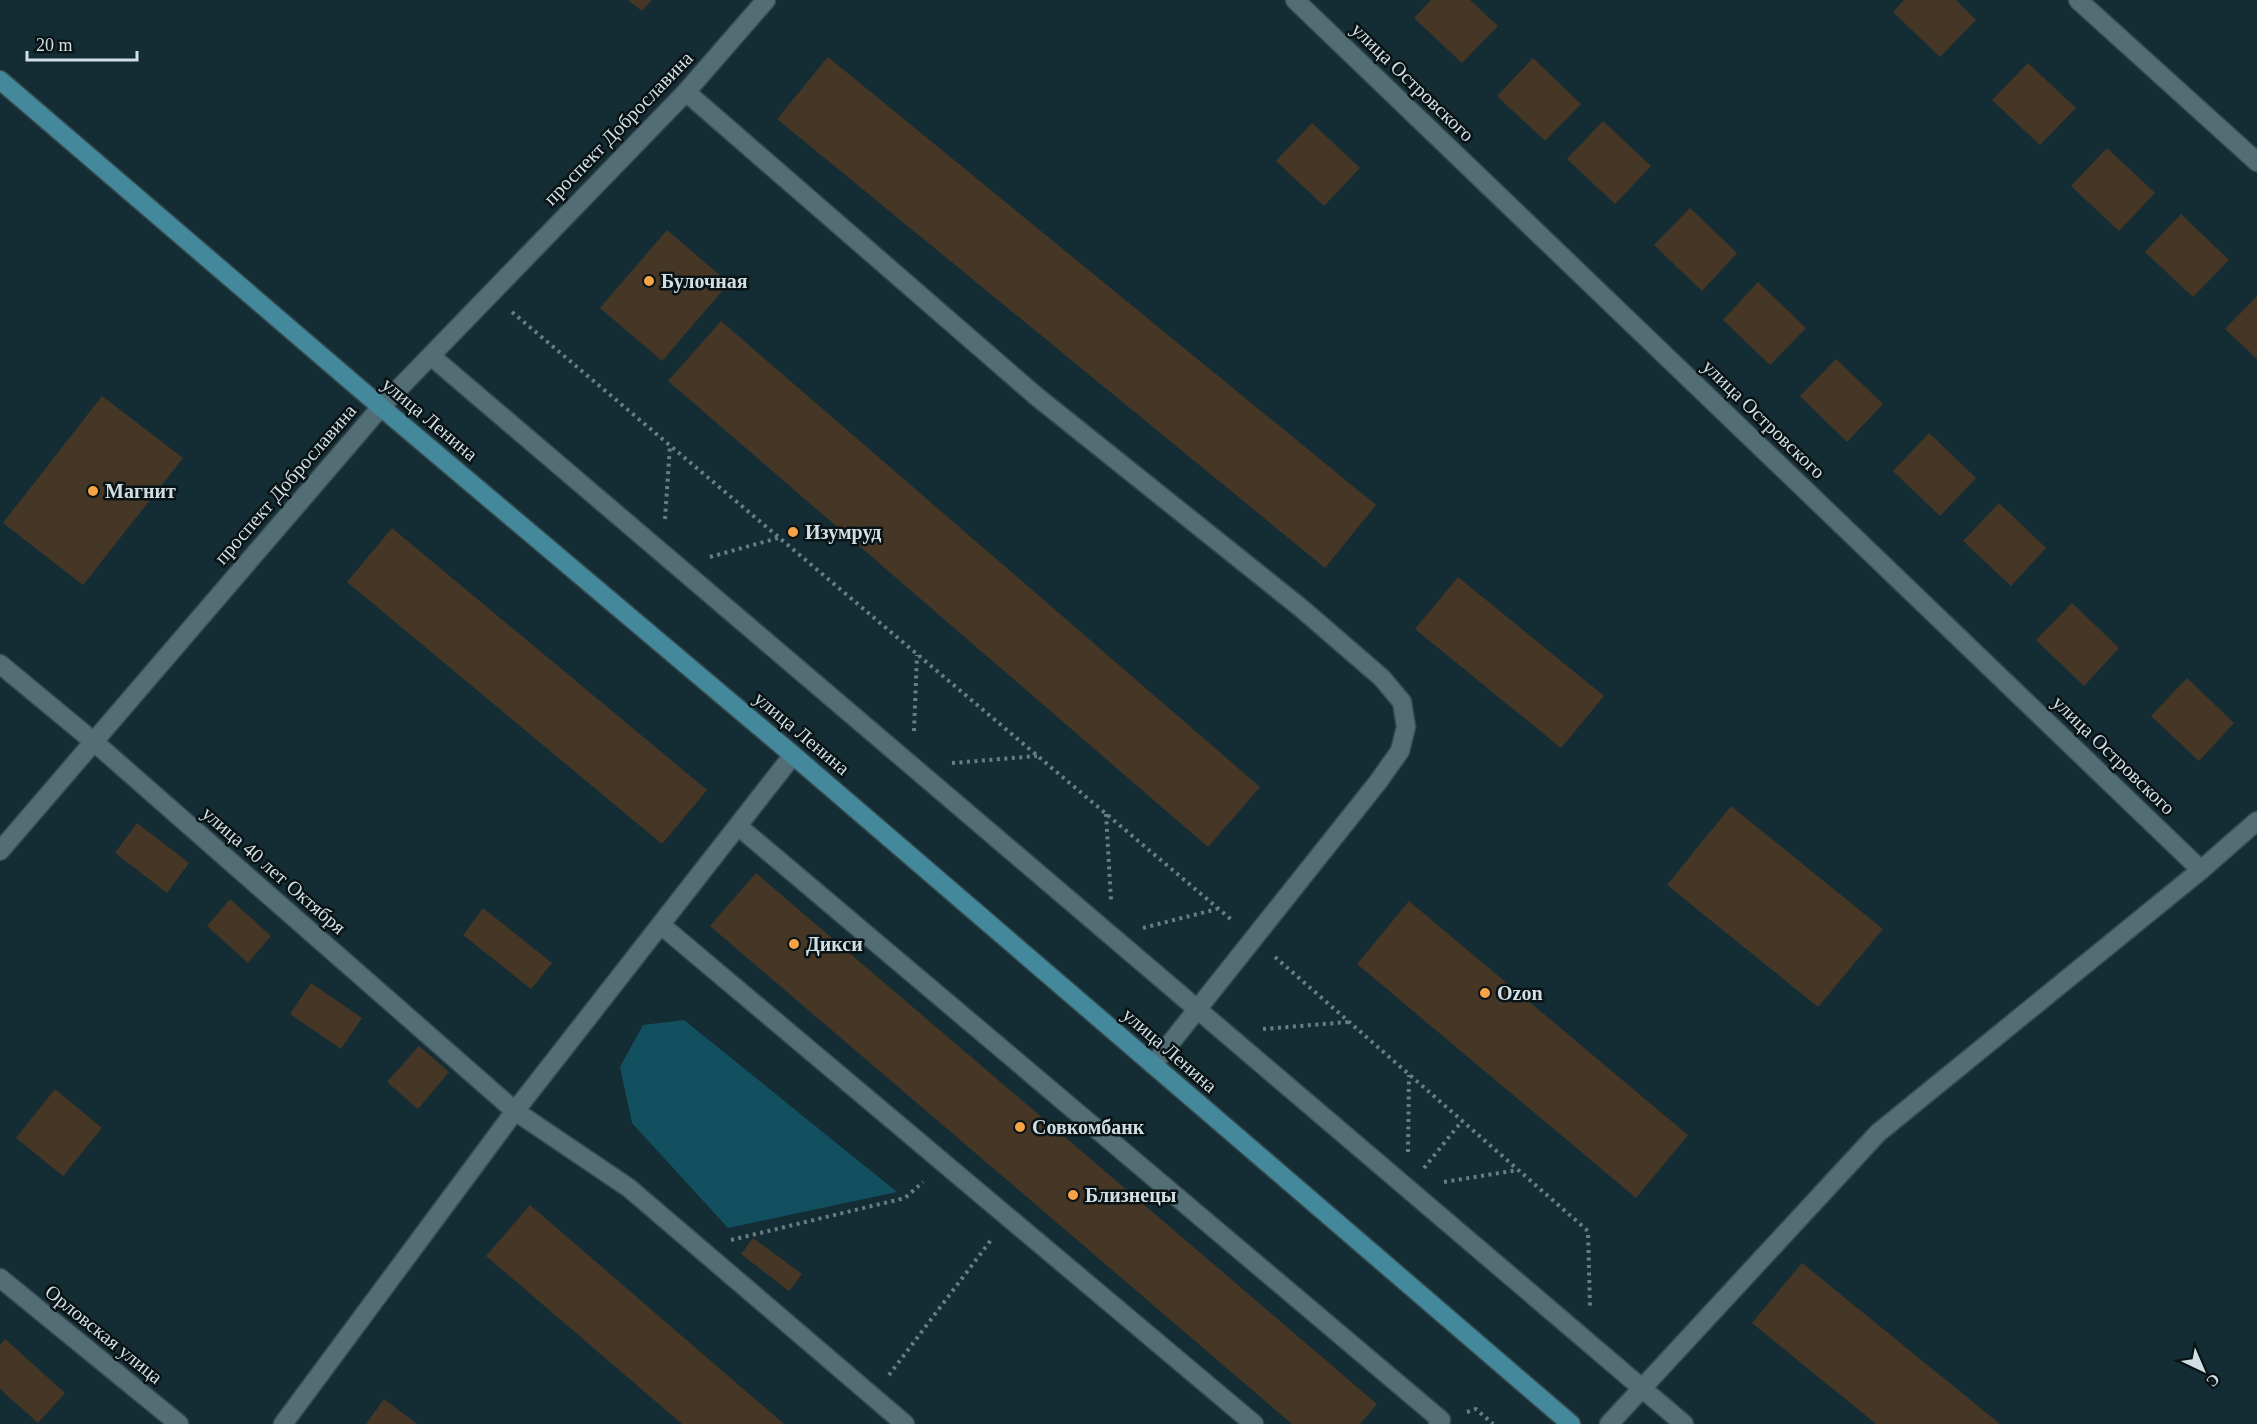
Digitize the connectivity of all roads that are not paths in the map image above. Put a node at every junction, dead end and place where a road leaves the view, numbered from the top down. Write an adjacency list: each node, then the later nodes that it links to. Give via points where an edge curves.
1 (766, 0): 5 (street, проспект Доброславина)
2 (1295, 0): 15 (street, улица Островского)
3 (2078, 0): 6 (street)
4 (0, 80): 8 (main road, улица Ленина)
5 (687, 92): 7 (street, проспект Доброславина); 17 (street, via 1036,396 1301,608 1382,678 1402,702 1406,727 1400,751)
6 (2257, 162)
7 (431, 356): 8 (street, проспект Доброславина); 17 (street)
8 (381, 407): 10 (street, проспект Доброславина); 11 (main road, улица Ленина)
9 (0, 664): 10 (street, улица 40 лет Октября)
10 (93, 741): 14 (street, проспект Доброславина); 19 (street, улица 40 лет Октября)
11 (793, 755): 13 (street); 18 (main road, улица Ленина)
12 (2257, 821): 15 (street)
13 (738, 826): 16 (street); 26 (street, via 1441,1420)
14 (0, 851)
15 (2201, 870): 21 (street, via 1878,1133)
16 (661, 925): 19 (street); 25 (street)
17 (1197, 1008): 18 (street); 21 (street)
18 (1153, 1065): 27 (main road, улица Ленина)
19 (515, 1112): 23 (street); 24 (street, улица 40 лет Октября, via 629,1188)
20 (0, 1278): 22 (street, Орловская улица)
21 (1642, 1388): 28 (street); 29 (street)
22 (178, 1424)
23 (282, 1424)
24 (905, 1424)
25 (1254, 1424)
26 (1438, 1424)
27 (1571, 1424)
28 (1609, 1424)
29 (1684, 1424)

